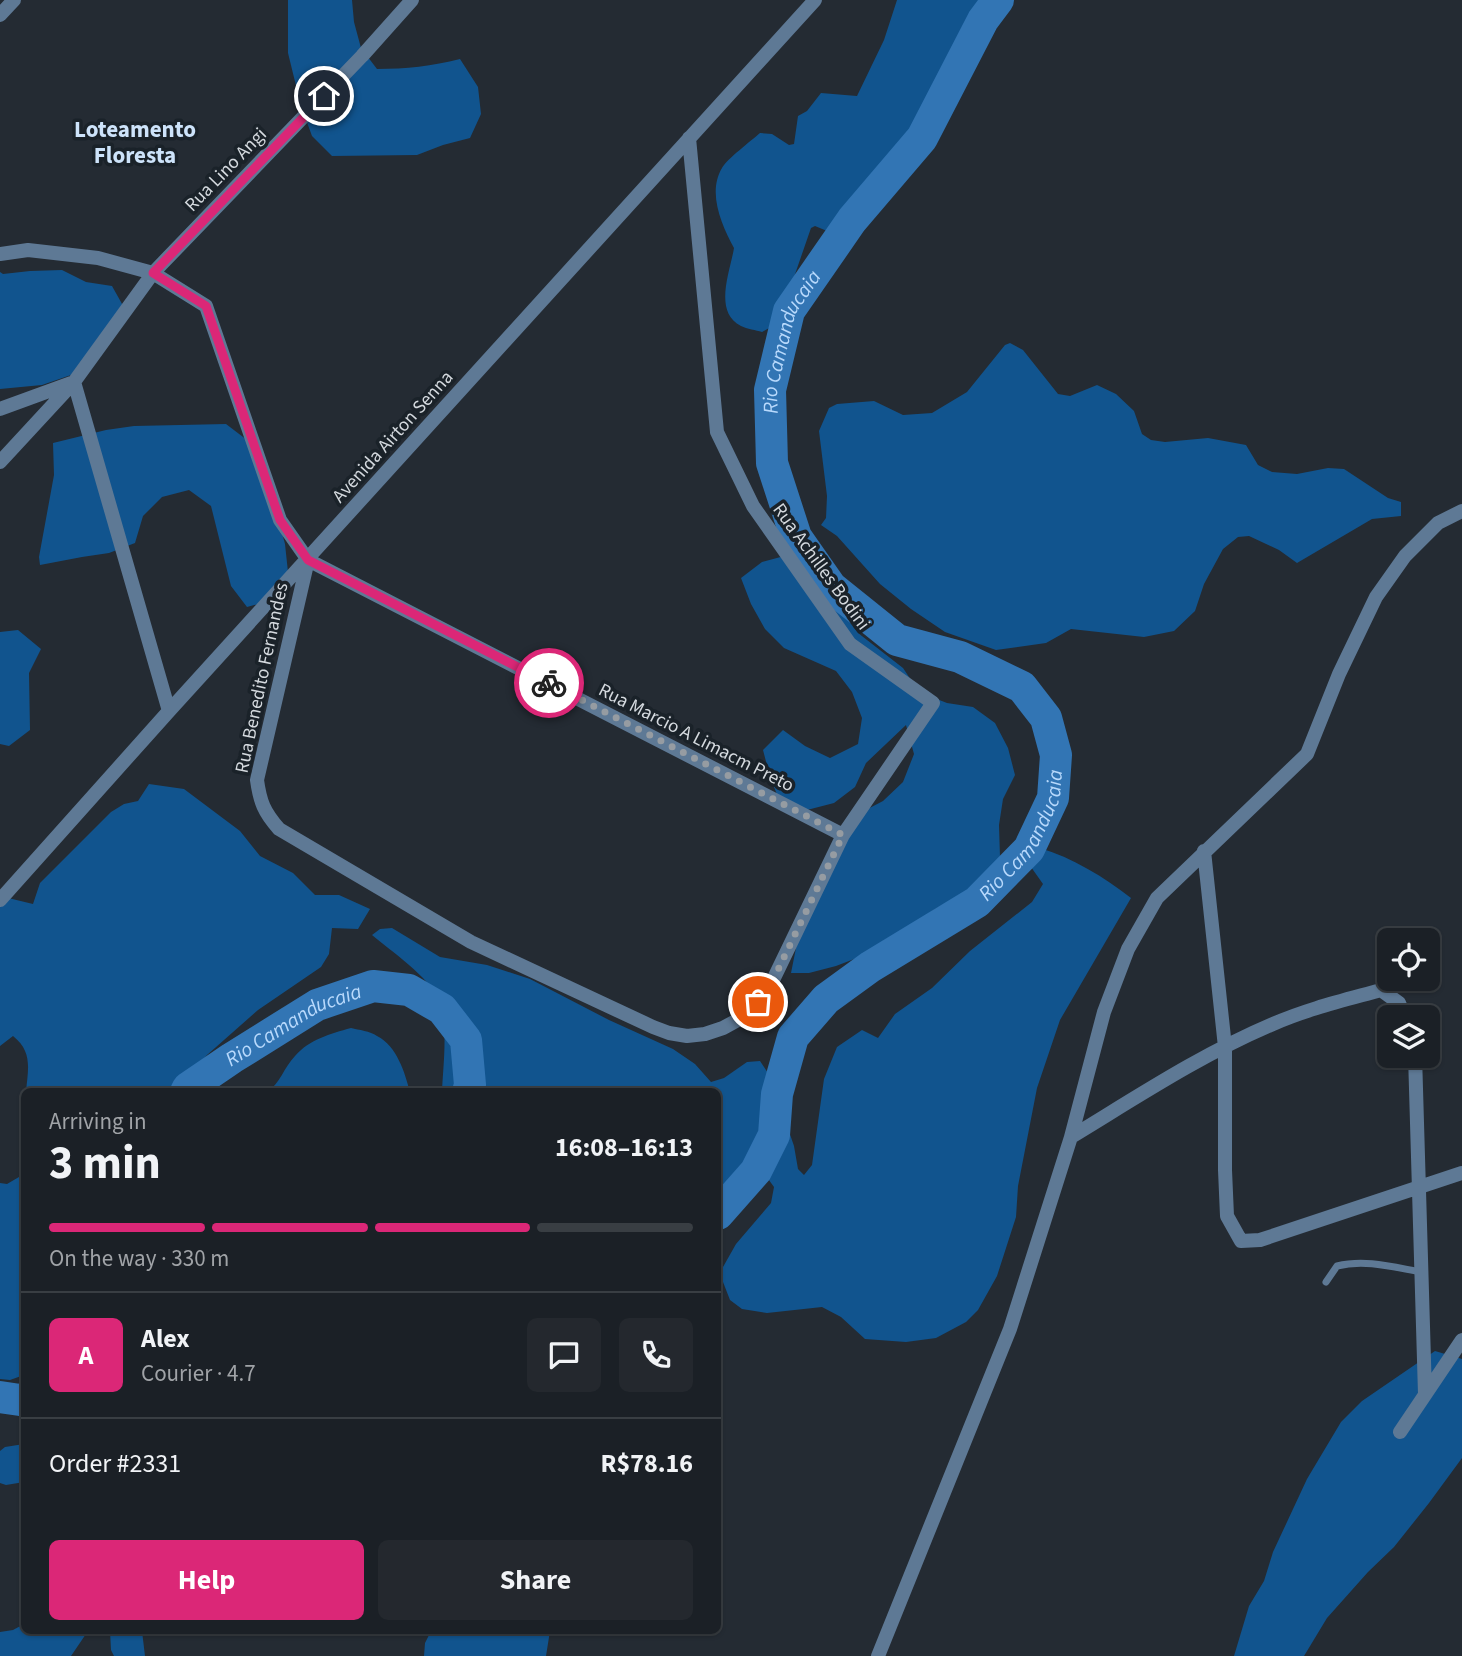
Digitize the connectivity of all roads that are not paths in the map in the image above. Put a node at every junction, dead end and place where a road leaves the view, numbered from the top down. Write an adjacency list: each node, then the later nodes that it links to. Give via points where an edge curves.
1 (13, 0): 4 (street)
2 (412, 0): 7 (street, Rua Lino Angi)
3 (815, 0): 5 (street, Avenida Airton Senna)
4 (0, 15)
5 (690, 138): 12 (street, Avenida Airton Senna); 15 (street, Rua Achilles Bodini, via 717,432 752,506 850,644 933,703)
6 (0, 254): 7 (street, via 28,250 98,258)
7 (153, 273): 8 (street, Rua Lino Angi); 12 (street, via 206,306 280,520)
8 (74, 382): 9 (street); 10 (street, Rua Lino Angi); 13 (street)
9 (0, 409)
10 (0, 461)
11 (1462, 510): 16 (street, via 1438,523 1405,556 1376,597 1307,754)
12 (308, 560): 13 (street, Avenida Airton Senna); 14 (street, Rua Benedito Fernandes, via 257,780); 15 (street, Rua Marcio A Limacm Preto)
13 (169, 711): 17 (street, Avenida Airton Senna)
14 (262, 805): 15 (street, Rua Achilles Bodini, via 279,829 471,942 653,1027 687,1036 723,1028 758,1002)
15 (843, 835)
16 (1204, 851): 19 (street); 21 (street, via 1157,898 1128,949 1104,1012)
17 (0, 900)
18 (1400, 1005): 19 (street, via 1381,990 1274,1023)
19 (1225, 1047): 21 (street); 23 (street, via 1227,1216 1241,1241 1261,1240)
20 (1415, 1068): 23 (street)
21 (1071, 1137): 29 (street, via 1010,1329)
22 (1462, 1173): 23 (street)
23 (1419, 1186): 24 (street)
24 (1421, 1272): 25 (lane, via 1349,1263 1338,1266); 27 (street)
25 (1326, 1282)
26 (1462, 1340): 27 (street)
27 (1425, 1394): 28 (street)
28 (1399, 1432)
29 (877, 1656)

